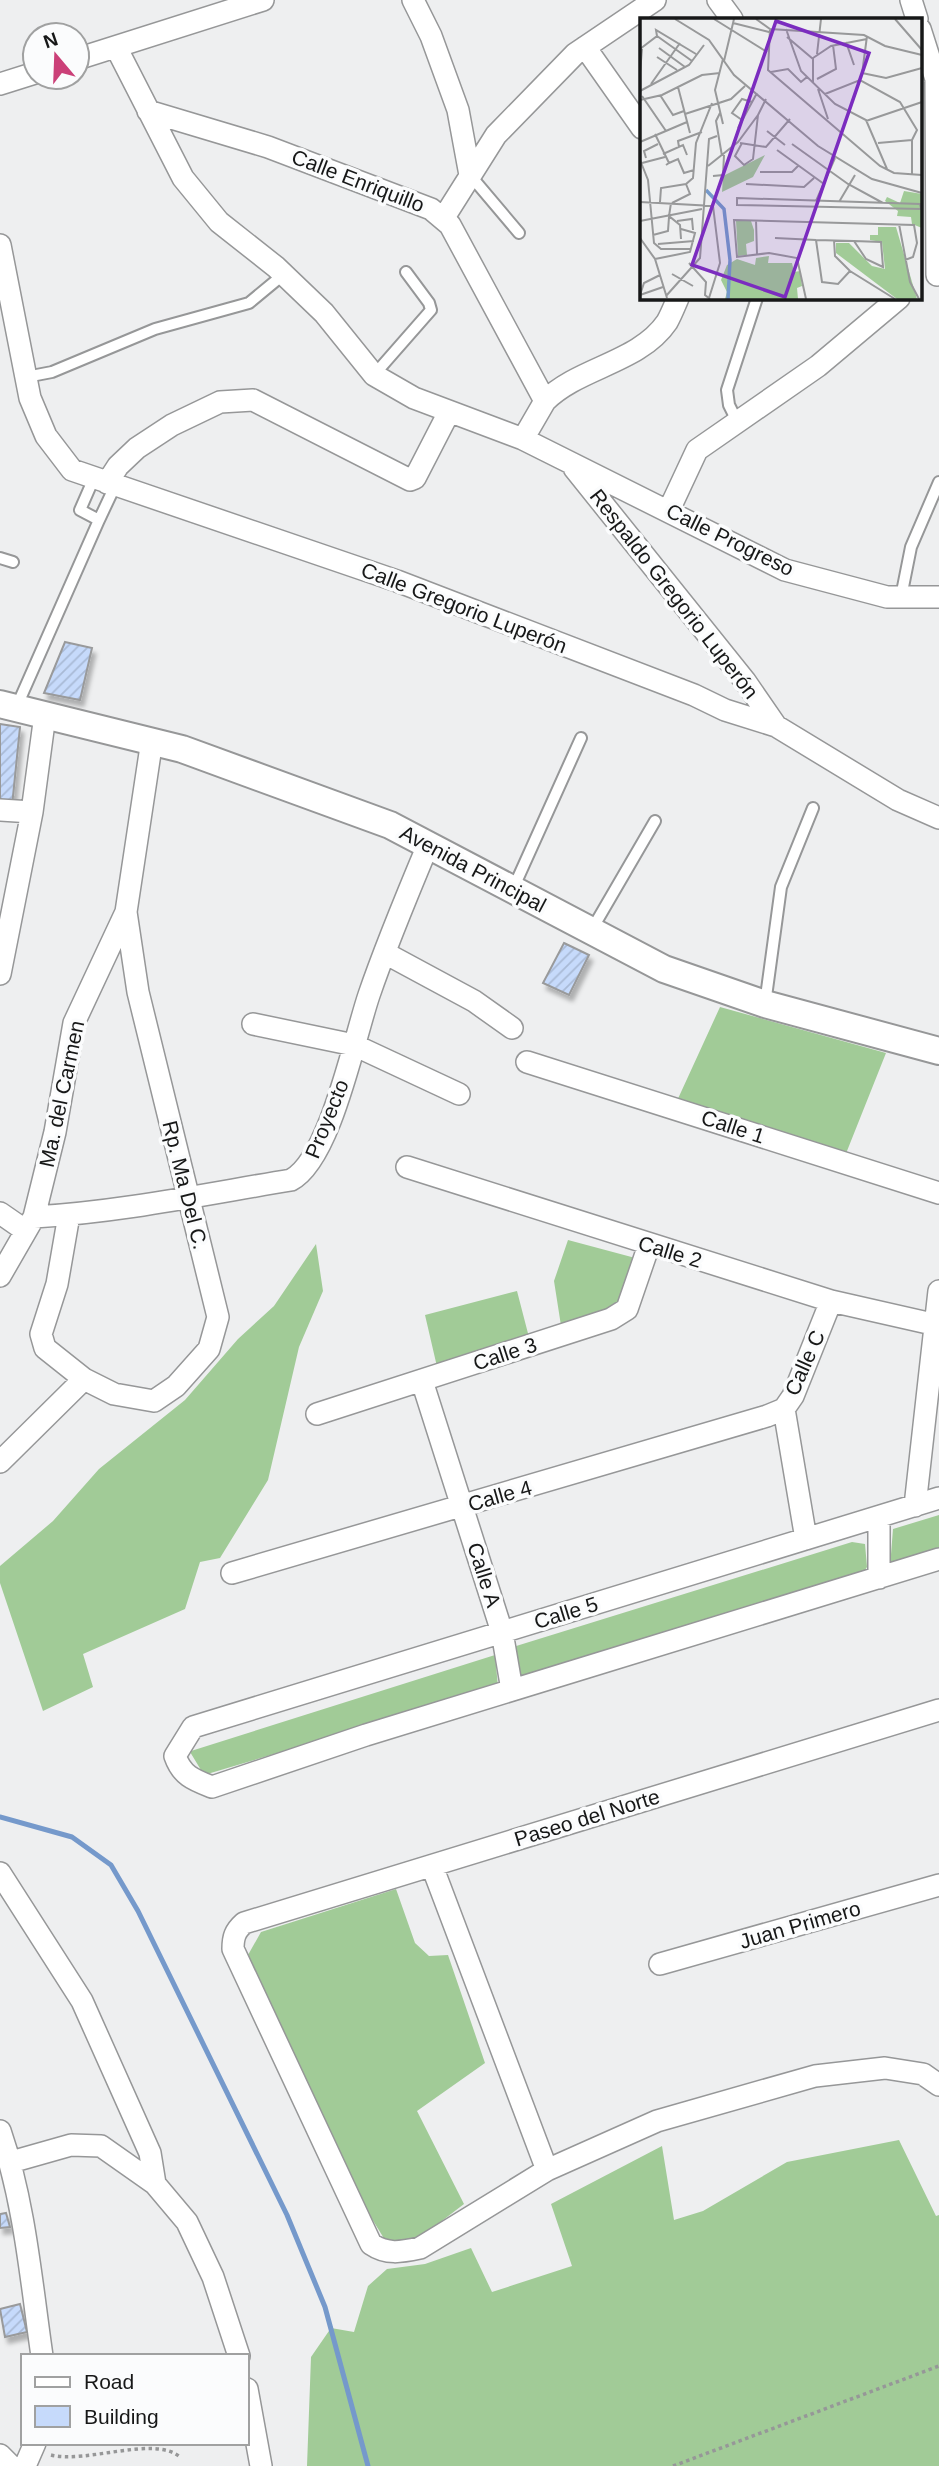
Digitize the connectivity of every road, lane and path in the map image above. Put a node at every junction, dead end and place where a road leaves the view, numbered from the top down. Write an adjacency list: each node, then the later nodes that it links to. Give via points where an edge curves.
1 (263, 0): 9 (street)
2 (413, 0): 17 (street, via 458,110)
3 (655, 0): 10 (street)
4 (718, 0): 6 (street)
5 (911, 0): 7 (street)
6 (731, 18)
7 (917, 18)
8 (922, 35): 14 (street, via 936,79)
9 (116, 47): 11 (street); 15 (street, Calle Progreso)
10 (585, 47): 16 (street); 17 (street, via 496,135)
11 (91, 55)
12 (21, 77): 13 (street)
13 (0, 84)
14 (937, 107): 18 (street)
15 (148, 111): 19 (street, Calle Enriquillo, via 268,147 431,209); 23 (street, Calle Progreso, via 197,196 219,222)
16 (640, 125)
17 (470, 175): 19 (street); 20 (lane)
18 (938, 206): 24 (street)
19 (443, 219): 31 (street, Calle Enriquillo, via 470,260)
20 (519, 233)
21 (0, 245): 28 (street, Calle Gregorio Luperón)
22 (406, 272): 29 (lane, via 431,310)
23 (284, 274): 29 (street, Calle Progreso, via 324,313); 30 (lane, via 249,303 155,329 52,372)
24 (932, 277)
25 (678, 299): 31 (street, via 666,323 637,349 586,373)
26 (757, 299): 33 (lane, via 727,390)
27 (898, 299): 33 (street, via 818,366)
28 (7, 310): 30 (street, Calle Gregorio Luperón)
29 (374, 374): 32 (street, Calle Progreso)
30 (26, 377): 37 (street, Calle Gregorio Luperón, via 46,436 72,470)
31 (545, 401): 34 (street)
32 (449, 412): 34 (street, Calle Progreso); 37 (street, via 411,480 253,400 220,402 172,425 137,448)
33 (737, 421): 38 (street, via 697,450)
34 (523, 439): 35 (street, Calle Progreso)
35 (570, 464): 38 (street, Calle Progreso); 46 (street, Respaldo Gregorio Luperón)
36 (939, 482): 42 (lane, via 911,547)
37 (105, 483): 39 (lane); 39 (lane, via 80,510); 46 (street, Calle Gregorio Luperón, via 397,581 724,710)
38 (669, 510): 42 (street, Calle Progreso, via 785,570)
39 (99, 520): 44 (lane)
40 (0, 558): 41 (lane)
41 (13, 562)
42 (901, 597): 43 (street, Calle Progreso)
43 (939, 597)
44 (8, 706): 45 (street, Avenida Principal)
45 (45, 715): 48 (street, Avenida Principal); 51 (street)
46 (776, 726): 52 (street, Calle Gregorio Luperón, via 898,800)
47 (581, 737): 55 (lane)
48 (152, 740): 54 (street, Avenida Principal, via 390,825); 56 (street)
49 (813, 808): 60 (lane, via 781,887)
50 (0, 810): 51 (street)
51 (32, 812): 59 (street)
52 (939, 818)
53 (655, 821): 57 (lane)
54 (428, 845): 55 (street, Avenida Principal); 58 (street, Proyecto)
55 (513, 889): 57 (street, Avenida Principal)
56 (126, 912): 69 (street, Rp. Ma Del C.); 72 (street, Ma. del Carmen, via 74,1023 55,1132)
57 (591, 931): 60 (street, Avenida Principal, via 664,969)
58 (385, 953): 62 (street, via 474,1001); 63 (street, Proyecto)
59 (0, 974)
60 (765, 1004): 64 (street, Avenida Principal)
61 (253, 1024): 63 (street)
62 (512, 1028)
63 (354, 1045): 66 (street); 69 (street, Proyecto, via 319,1145 303,1174 291,1180)
64 (939, 1051)
65 (527, 1062): 68 (street, Calle 1)
66 (459, 1094)
67 (407, 1167): 73 (street, Calle 2)
68 (939, 1193)
69 (188, 1197): 71 (street, Proyecto); 78 (street, Rp. Ma Del C., via 218,1317 209,1349 176,1386 154,1401 114,1394)
70 (0, 1213): 72 (street)
71 (69, 1215): 72 (street, Proyecto); 78 (street, via 57,1284 41,1334 45,1348)
72 (30, 1224): 74 (street, Ma. del Carmen)
73 (649, 1245): 76 (street, Calle 2); 79 (street, Calle 3, via 628,1310)
74 (0, 1276)
75 (939, 1291): 77 (street)
76 (831, 1301): 77 (street, Calle 2); 80 (street, Calle C, via 793,1396)
77 (937, 1325): 84 (street)
78 (84, 1379): 82 (street)
79 (422, 1381): 81 (street, Calle 3); 85 (street, Calle A)
80 (776, 1412): 85 (street, Calle 4); 87 (street)
81 (317, 1414)
82 (0, 1462)
83 (939, 1498): 84 (street, Calle 5)
84 (915, 1506): 86 (street, Calle 5)
85 (462, 1507): 89 (street, Calle 4); 91 (street, Calle A)
86 (879, 1517): 87 (street, Calle 5); 90 (street)
87 (806, 1539): 91 (street, Calle 5)
88 (939, 1559): 90 (street)
89 (232, 1573)
90 (879, 1578): 92 (street)
91 (502, 1632): 92 (street, Calle A); 92 (street, Calle 5, via 193,1727 175,1756 189,1778 212,1787)
92 (512, 1690)
93 (939, 1710): 94 (street, Paseo del Norte)
94 (432, 1866): 101 (street); 101 (street, Paseo del Norte, via 244,1923 236,1930 233,1949 371,2244 381,2251 399,2253 420,2248)
95 (4, 1884): 102 (street, via 82,2001 150,2153)
96 (939, 1885): 97 (street, Juan Primero)
97 (660, 1965)
98 (939, 2085): 101 (street, via 923,2074 885,2068 815,2076 657,2121)
99 (0, 2131): 100 (street)
100 (10, 2162): 102 (street, via 71,2145 101,2146); 103 (street, via 32,2263)
101 (547, 2170)
102 (155, 2184): 104 (street, via 187,2222 213,2277)
103 (43, 2354)
104 (238, 2354)
105 (939, 2366): 112 (path)
106 (248, 2394): 111 (street)
107 (30, 2453): 109 (path, via 85,2458 172,2450)
108 (0, 2455): 110 (street)
109 (180, 2456)
110 (11, 2466)
111 (261, 2466)
112 (673, 2466)

